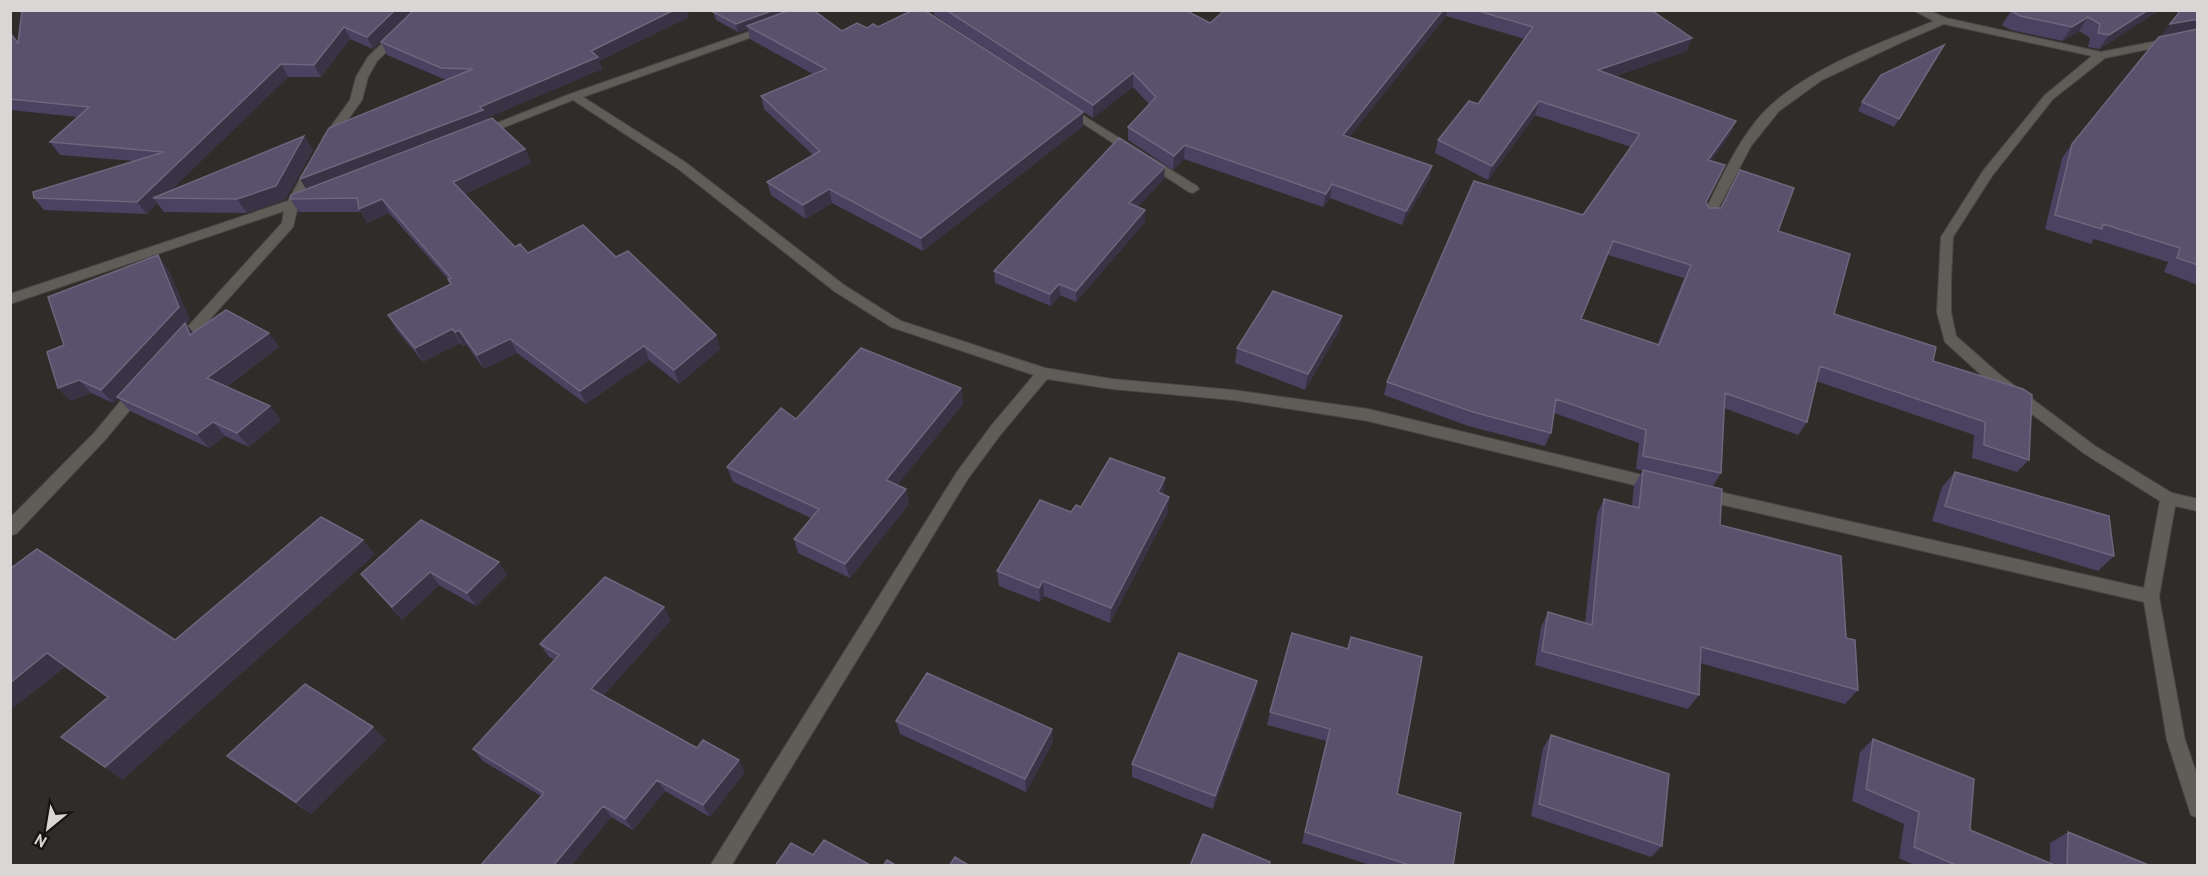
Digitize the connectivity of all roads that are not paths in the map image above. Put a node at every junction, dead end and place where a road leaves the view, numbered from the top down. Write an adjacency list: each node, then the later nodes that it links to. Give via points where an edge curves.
1 (424, 10): 12 (street, via 372,59 356,100 324,145)
2 (1918, 10): 3 (street)
3 (1943, 21): 6 (street); 13 (street, via 1861,57 1788,97 1760,124)
4 (785, 22): 7 (street)
5 (2198, 36): 6 (street)
6 (2101, 54): 20 (street, via 2049,97 1987,174 1947,237 1944,312 1950,338 1994,378 2090,450)
7 (574, 96): 9 (street); 16 (street, via 681,165 840,288 896,324)
8 (1053, 100): 10 (street)
9 (466, 138)
10 (1193, 189)
11 (325, 192): 12 (street)
12 (292, 205): 14 (street); 15 (street, via 288,224)
13 (1708, 217)
14 (10, 299)
15 (166, 358)
16 (1044, 374): 18 (street, via 1368,415); 25 (street, via 962,476)
17 (151, 376): 22 (street, via 100,436)
18 (1666, 486)
19 (1689, 492): 23 (street)
20 (2168, 498): 21 (street); 23 (street)
21 (2198, 505)
22 (10, 529)
23 (2151, 597): 24 (street, via 2176,740)
24 (2198, 809)
25 (719, 866)

